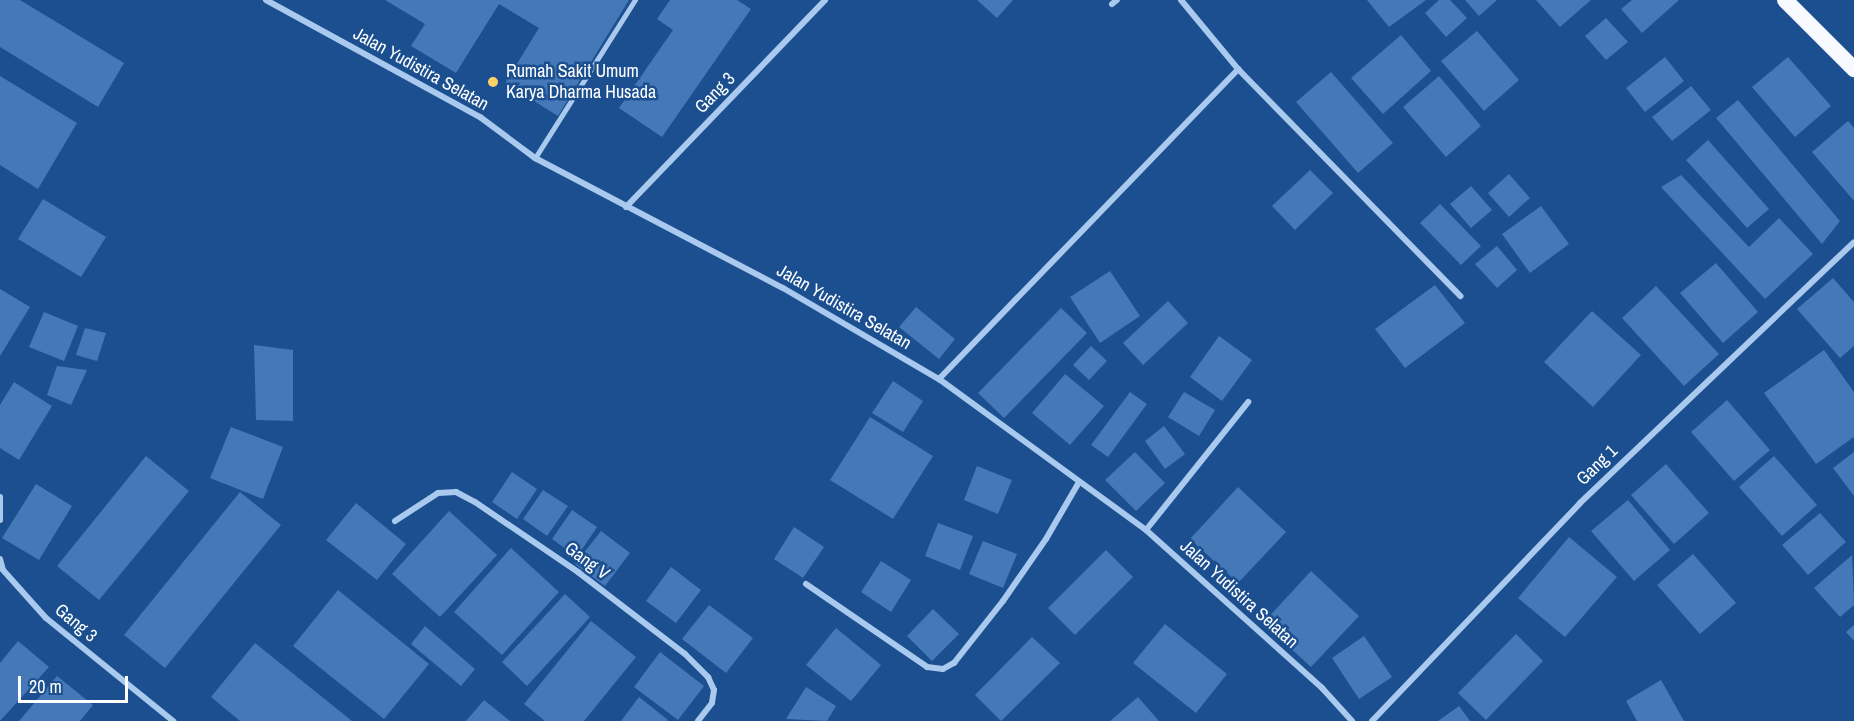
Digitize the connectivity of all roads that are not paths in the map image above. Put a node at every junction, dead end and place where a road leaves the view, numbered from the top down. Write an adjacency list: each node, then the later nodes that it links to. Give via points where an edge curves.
1 (266, 0): 8 (street, Jalan Yudistira Selatan, via 480,117)
2 (635, 0): 8 (lane)
3 (825, 0): 9 (street, Gang 3)
4 (1181, 0): 6 (street)
5 (1788, 1): 7 (highway)
6 (1238, 69): 11 (street); 12 (street)
7 (1854, 69)
8 (535, 158): 9 (street, Jalan Yudistira Selatan)
9 (626, 207): 12 (street, Jalan Yudistira Selatan, via 783,288)
10 (1854, 242): 24 (street, Gang 1, via 1580,503)
11 (1460, 296)
12 (939, 379): 14 (street, Jalan Yudistira Selatan)
13 (1248, 402): 18 (street)
14 (1078, 482): 18 (street, Jalan Yudistira Selatan); 20 (street, via 1003,601 954,663 943,669 927,667)
15 (0, 497): 16 (street)
16 (0, 520)
17 (396, 521): 22 (street, Gang V, via 438,493 456,492 475,502 578,572 685,654 708,677 714,690 712,703)
18 (1146, 530): 23 (street, Jalan Yudistira Selatan, via 1322,688)
19 (0, 559): 21 (street, Gang 3, via 3,570 46,618)
20 (806, 584)
21 (173, 721)
22 (698, 721)
23 (1352, 721)
24 (1372, 721)

